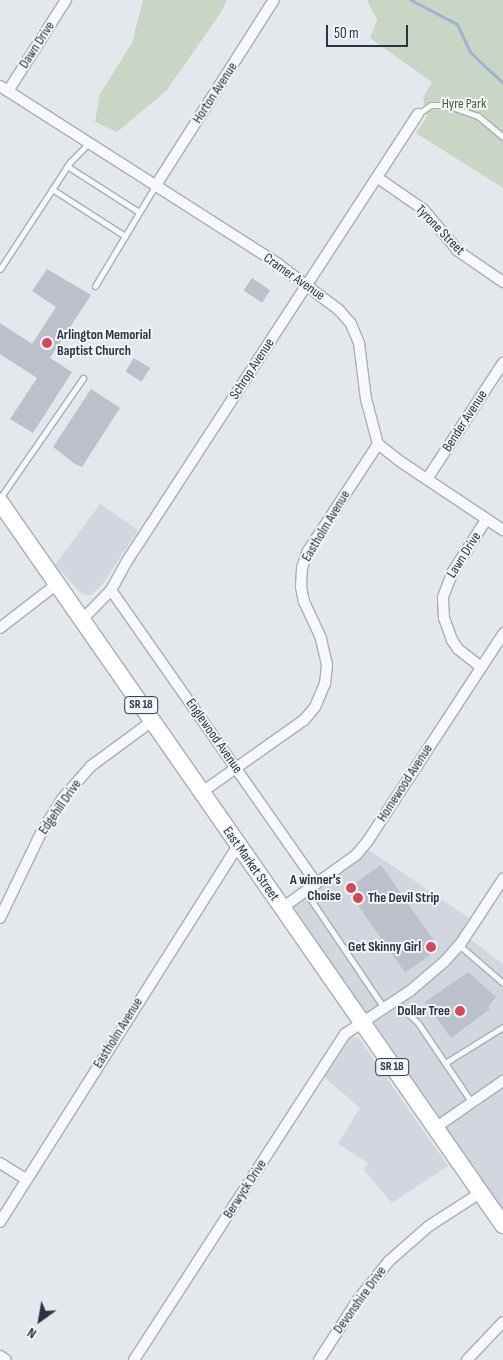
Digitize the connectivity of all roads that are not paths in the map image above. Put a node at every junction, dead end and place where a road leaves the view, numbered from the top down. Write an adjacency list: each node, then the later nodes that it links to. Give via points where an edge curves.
1 (66, 0): 3 (street, Dawn Drive)
2 (274, 0): 9 (street, Horton Avenue)
3 (4, 88): 6 (street, Cramer Avenue)
4 (418, 114): 5 (lane, via 431,105 446,105 478,116); 8 (street, Schrop Avenue)
5 (503, 137)
6 (90, 144): 7 (lane); 9 (street, Cramer Avenue)
7 (67, 166): 10 (lane); 11 (lane)
8 (378, 178): 14 (street, Tyrone Street, via 424,210 458,251); 15 (street, Schrop Avenue)
9 (156, 186): 11 (lane); 15 (street, Cramer Avenue)
10 (52, 190): 12 (lane); 13 (lane)
11 (139, 212): 12 (lane)
12 (125, 236): 16 (lane)
13 (0, 269)
14 (503, 282)
15 (308, 285): 19 (street, Cramer Avenue, via 339,310 355,332 362,356 366,399); 26 (street, Schrop Avenue)
16 (95, 286)
17 (503, 363): 20 (street, Bender Avenue)
18 (83, 378): 21 (lane)
19 (378, 444): 20 (street); 32 (street, Eastholm Avenue, via 308,551 302,568 304,602 325,648 327,674 322,692 304,720)
20 (427, 479): 23 (street)
21 (0, 498)
22 (0, 502): 25 (main road, East Market Street / SR 18)
23 (486, 520): 24 (street); 30 (street, Lawn Drive, via 452,573 443,602 444,618 452,640)
24 (503, 530)
25 (57, 584): 27 (main road, East Market Street / SR 18); 28 (street)
26 (111, 590): 27 (street, Schrop Avenue); 32 (street, Englewood Avenue)
27 (82, 620): 31 (main road, East Market Street / SR 18)
28 (0, 628)
29 (503, 634): 30 (street, Homewood Avenue)
30 (481, 667): 36 (street, Homewood Avenue, via 367,842 356,855)
31 (152, 721): 33 (main road, East Market Street / SR 18); 39 (street, Edgehill Drive, via 91,766 62,798 40,835)
32 (236, 768): 33 (street, Eastholm Avenue); 36 (street, Englewood Avenue)
33 (202, 792): 34 (main road, East Market Street / SR 18)
34 (238, 844): 38 (main road, East Market Street / SR 18); 51 (street, Eastholm Avenue)
35 (503, 879): 40 (street, Berwyck Drive)
36 (316, 883): 37 (street, Homewood Avenue)
37 (305, 891): 38 (street, Homewood Avenue); 43 (lane)
38 (282, 908): 44 (main road, East Market Street / SR 18)
39 (0, 918)
40 (459, 944): 41 (lane); 42 (street, Berwyck Drive, via 431,975)
41 (503, 983)
42 (394, 1002): 43 (street, Berwyck Drive); 46 (lane, via 418,1024)
43 (384, 1008): 44 (street, Berwyck Drive)
44 (360, 1022): 49 (main road, East Market Street / SR 18); 58 (street, Berwyck Drive, via 345,1034 332,1053)
45 (503, 1027): 46 (lane)
46 (445, 1063): 48 (lane)
47 (503, 1080): 48 (street)
48 (472, 1103): 49 (street)
49 (434, 1128): 52 (main road, East Market Street / SR 18)
50 (0, 1163): 51 (street)
51 (26, 1179): 53 (street, Eastholm Avenue)
52 (480, 1192): 54 (main road, East Market Street / SR 18); 59 (street, Devonshire Drive, via 429,1226 389,1261 356,1301)
53 (0, 1222)
54 (503, 1225)
55 (503, 1322): 60 (street)
56 (0, 1356): 57 (street)
57 (6, 1360)
58 (134, 1360)
59 (319, 1360)
60 (467, 1360)

